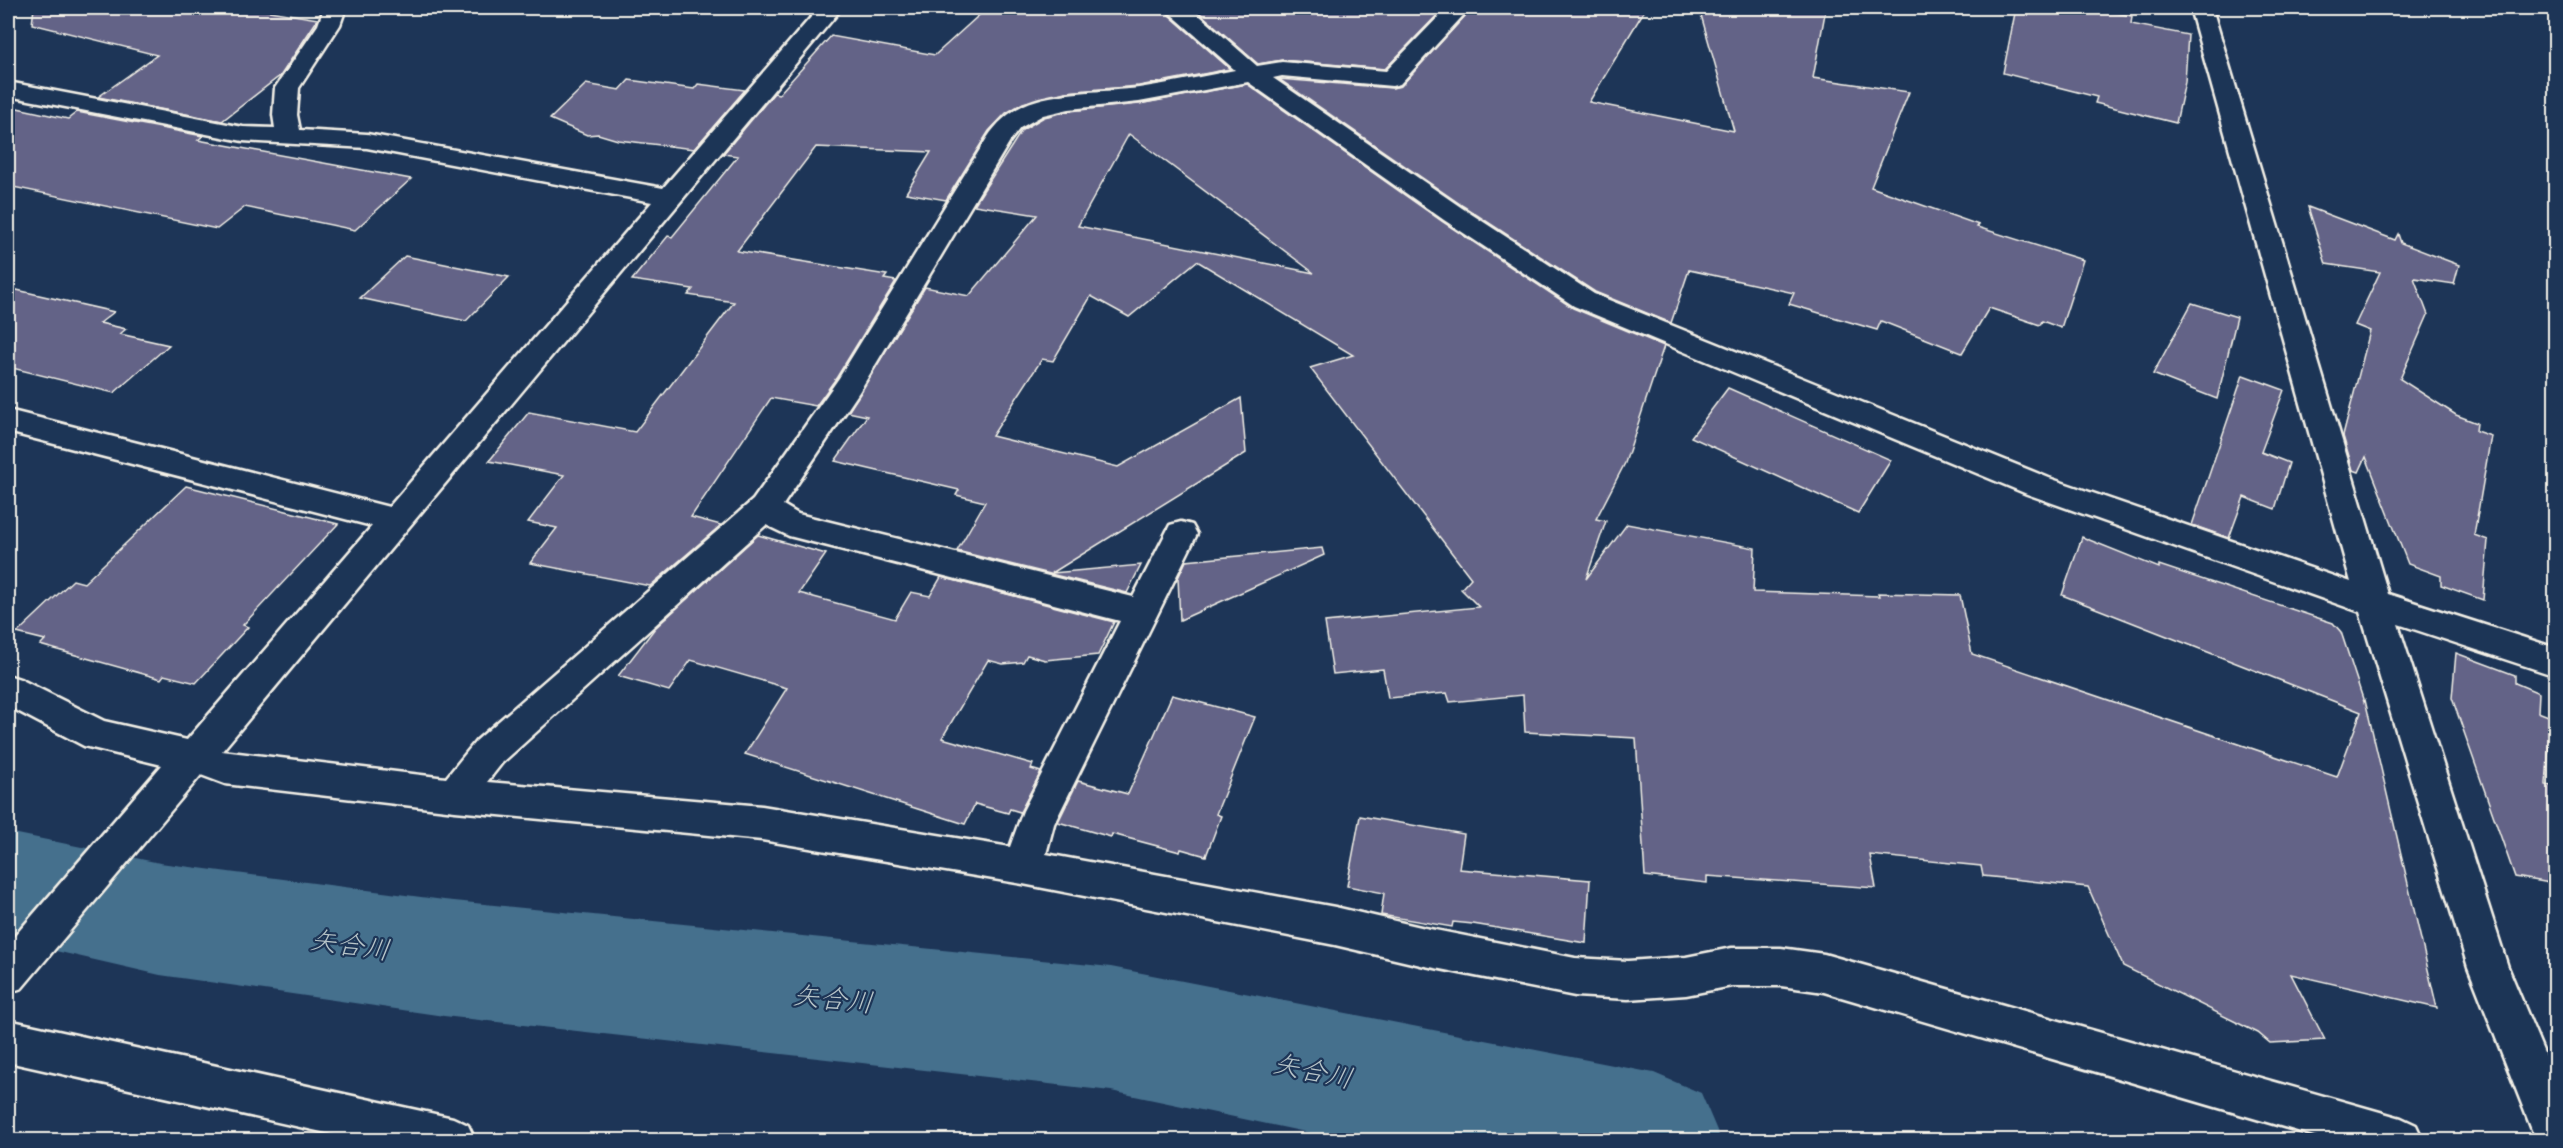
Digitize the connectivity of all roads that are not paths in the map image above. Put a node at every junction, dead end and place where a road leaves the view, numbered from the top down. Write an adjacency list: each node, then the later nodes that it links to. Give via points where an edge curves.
1 (334, 8): 8 (street, via 323,35 287,88 285,115)
2 (831, 8): 9 (street)
3 (1178, 8): 6 (street)
4 (1459, 8): 6 (street, via 1392,79 1282,69)
5 (2201, 8): 14 (street)
6 (1252, 74): 11 (street, via 1139,95 1053,105 1035,109 1011,123 849,385); 14 (street, via 1584,300 2038,486)
7 (8, 89): 8 (street, via 243,134)
8 (289, 136): 9 (street, via 368,141)
9 (668, 197): 12 (street)
10 (8, 421): 12 (street)
11 (764, 508): 15 (street, via 789,524); 19 (street, via 489,752)
12 (397, 521): 18 (street)
13 (1181, 534): 15 (street)
14 (2374, 603): 16 (street); 23 (street, via 2488,967)
15 (1143, 613): 20 (street, via 1036,823)
16 (2556, 662)
17 (8, 689): 18 (street, via 97,735)
18 (183, 768): 19 (street, via 225,768); 21 (street)
19 (455, 795): 20 (street, via 762,823)
20 (1023, 867): 25 (street, via 1335,926 1575,977 1628,980 1686,976 1732,967 1781,967 1824,973)
21 (8, 974)
22 (8, 1041): 24 (street)
23 (2556, 1136)
24 (453, 1140)
25 (2401, 1140)

